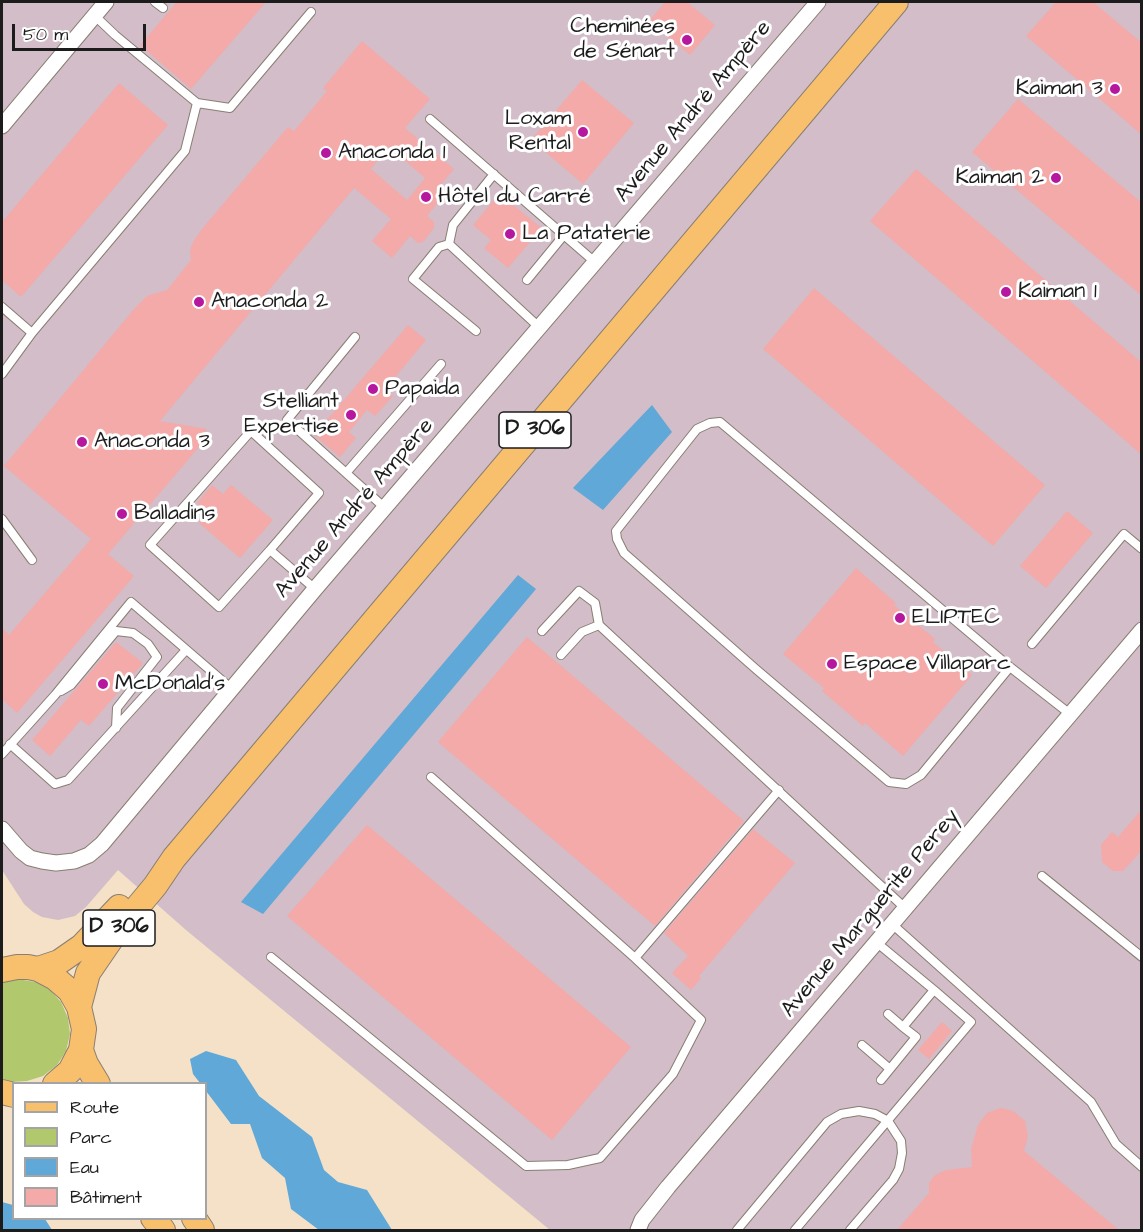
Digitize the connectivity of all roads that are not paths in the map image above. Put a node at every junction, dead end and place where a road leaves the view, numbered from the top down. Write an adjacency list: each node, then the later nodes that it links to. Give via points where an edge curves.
1 (106, 2): 7 (street)
2 (155, 2): 5 (lane)
3 (818, 2): 14 (street, Avenue André Ampère)
4 (896, 2): 46 (main road, D 306)
5 (163, 8)
6 (311, 12): 8 (lane, via 230,108)
7 (94, 15): 8 (lane); 10 (street)
8 (197, 104): 19 (lane, via 185,151)
9 (430, 119): 11 (lane)
10 (2, 126)
11 (494, 174): 12 (lane); 13 (lane, via 453,225)
12 (564, 236): 14 (lane); 15 (lane)
13 (449, 244): 17 (lane); 18 (lane, via 439,247 413,279)
14 (596, 263): 17 (street, Avenue André Ampère)
15 (526, 280)
16 (2, 307): 19 (lane)
17 (540, 328): 24 (street, Avenue André Ampère)
18 (476, 332)
19 (32, 333): 22 (lane)
20 (355, 337): 23 (lane, via 286,420)
21 (441, 364): 23 (lane)
22 (2, 374)
23 (346, 473): 24 (lane)
24 (385, 508): 29 (street, Avenue André Ampère)
25 (2, 519): 28 (lane)
26 (1142, 549): 33 (lane, via 1124,534)
27 (270, 550): 27 (lane, via 319,493 251,430 150,545 219,607); 29 (lane)
28 (32, 560)
29 (315, 590): 37 (street, Avenue André Ampère)
30 (599, 625): 32 (lane, via 595,603 579,591); 35 (lane, via 582,632); 44 (lane)
31 (1142, 630): 39 (street, Avenue Marguerite Perey)
32 (542, 631)
33 (1032, 644)
34 (186, 651): 37 (lane); 38 (lane, via 131,602); 40 (lane)
35 (561, 655)
36 (1010, 667): 36 (lane, via 921,775 906,784 889,782 624,553 616,531 698,429 720,422); 39 (lane)
37 (232, 689): 45 (street, Avenue André Ampère, via 102,844 88,855 56,862 30,858)
38 (55, 695): 40 (lane, via 71,685 116,631 133,633 157,657 117,708); 41 (lane)
39 (1070, 714): 48 (street, Avenue Marguerite Perey)
40 (116, 728): 41 (lane, via 68,780 55,784)
41 (10, 744): 42 (lane)
42 (2, 754)
43 (431, 777): 53 (lane)
44 (779, 790): 48 (lane); 53 (lane)
45 (2, 829)
46 (174, 858): 54 (main road, D 306, via 148,877 81,946 59,962); 56 (main road, D 306, via 87,973)
47 (1042, 876): 52 (lane)
48 (905, 908): 49 (street, Avenue Marguerite Perey)
49 (892, 924): 50 (street, Avenue Marguerite Perey); 66 (lane, via 1091,1102 1116,1144)
50 (876, 942): 55 (lane); 67 (street, Avenue Marguerite Perey, via 668,1187)
51 (271, 957): 53 (lane, via 526,1166 568,1165 600,1158 678,1065 701,1020)
52 (1142, 957)
53 (635, 958)
54 (14, 965): 56 (main road, via 55,978 70,991)
55 (934, 990): 58 (lane); 65 (lane, via 971,1022)
56 (79, 1007): 60 (main road, via 84,1029)
57 (888, 1014): 58 (lane)
58 (903, 1027): 61 (lane, via 916,1037)
59 (862, 1045): 61 (lane)
60 (81, 1050): 63 (main road, via 70,1071); 64 (main road)
61 (890, 1070): 62 (lane)
62 (881, 1080)
63 (56, 1082)
64 (97, 1082)
65 (888, 1121): 68 (lane, via 859,1111 841,1114 827,1122); 69 (lane); 70 (lane, via 901,1141 899,1169)
66 (1142, 1167)
67 (638, 1230)
68 (737, 1230)
69 (795, 1230)
70 (850, 1230)

